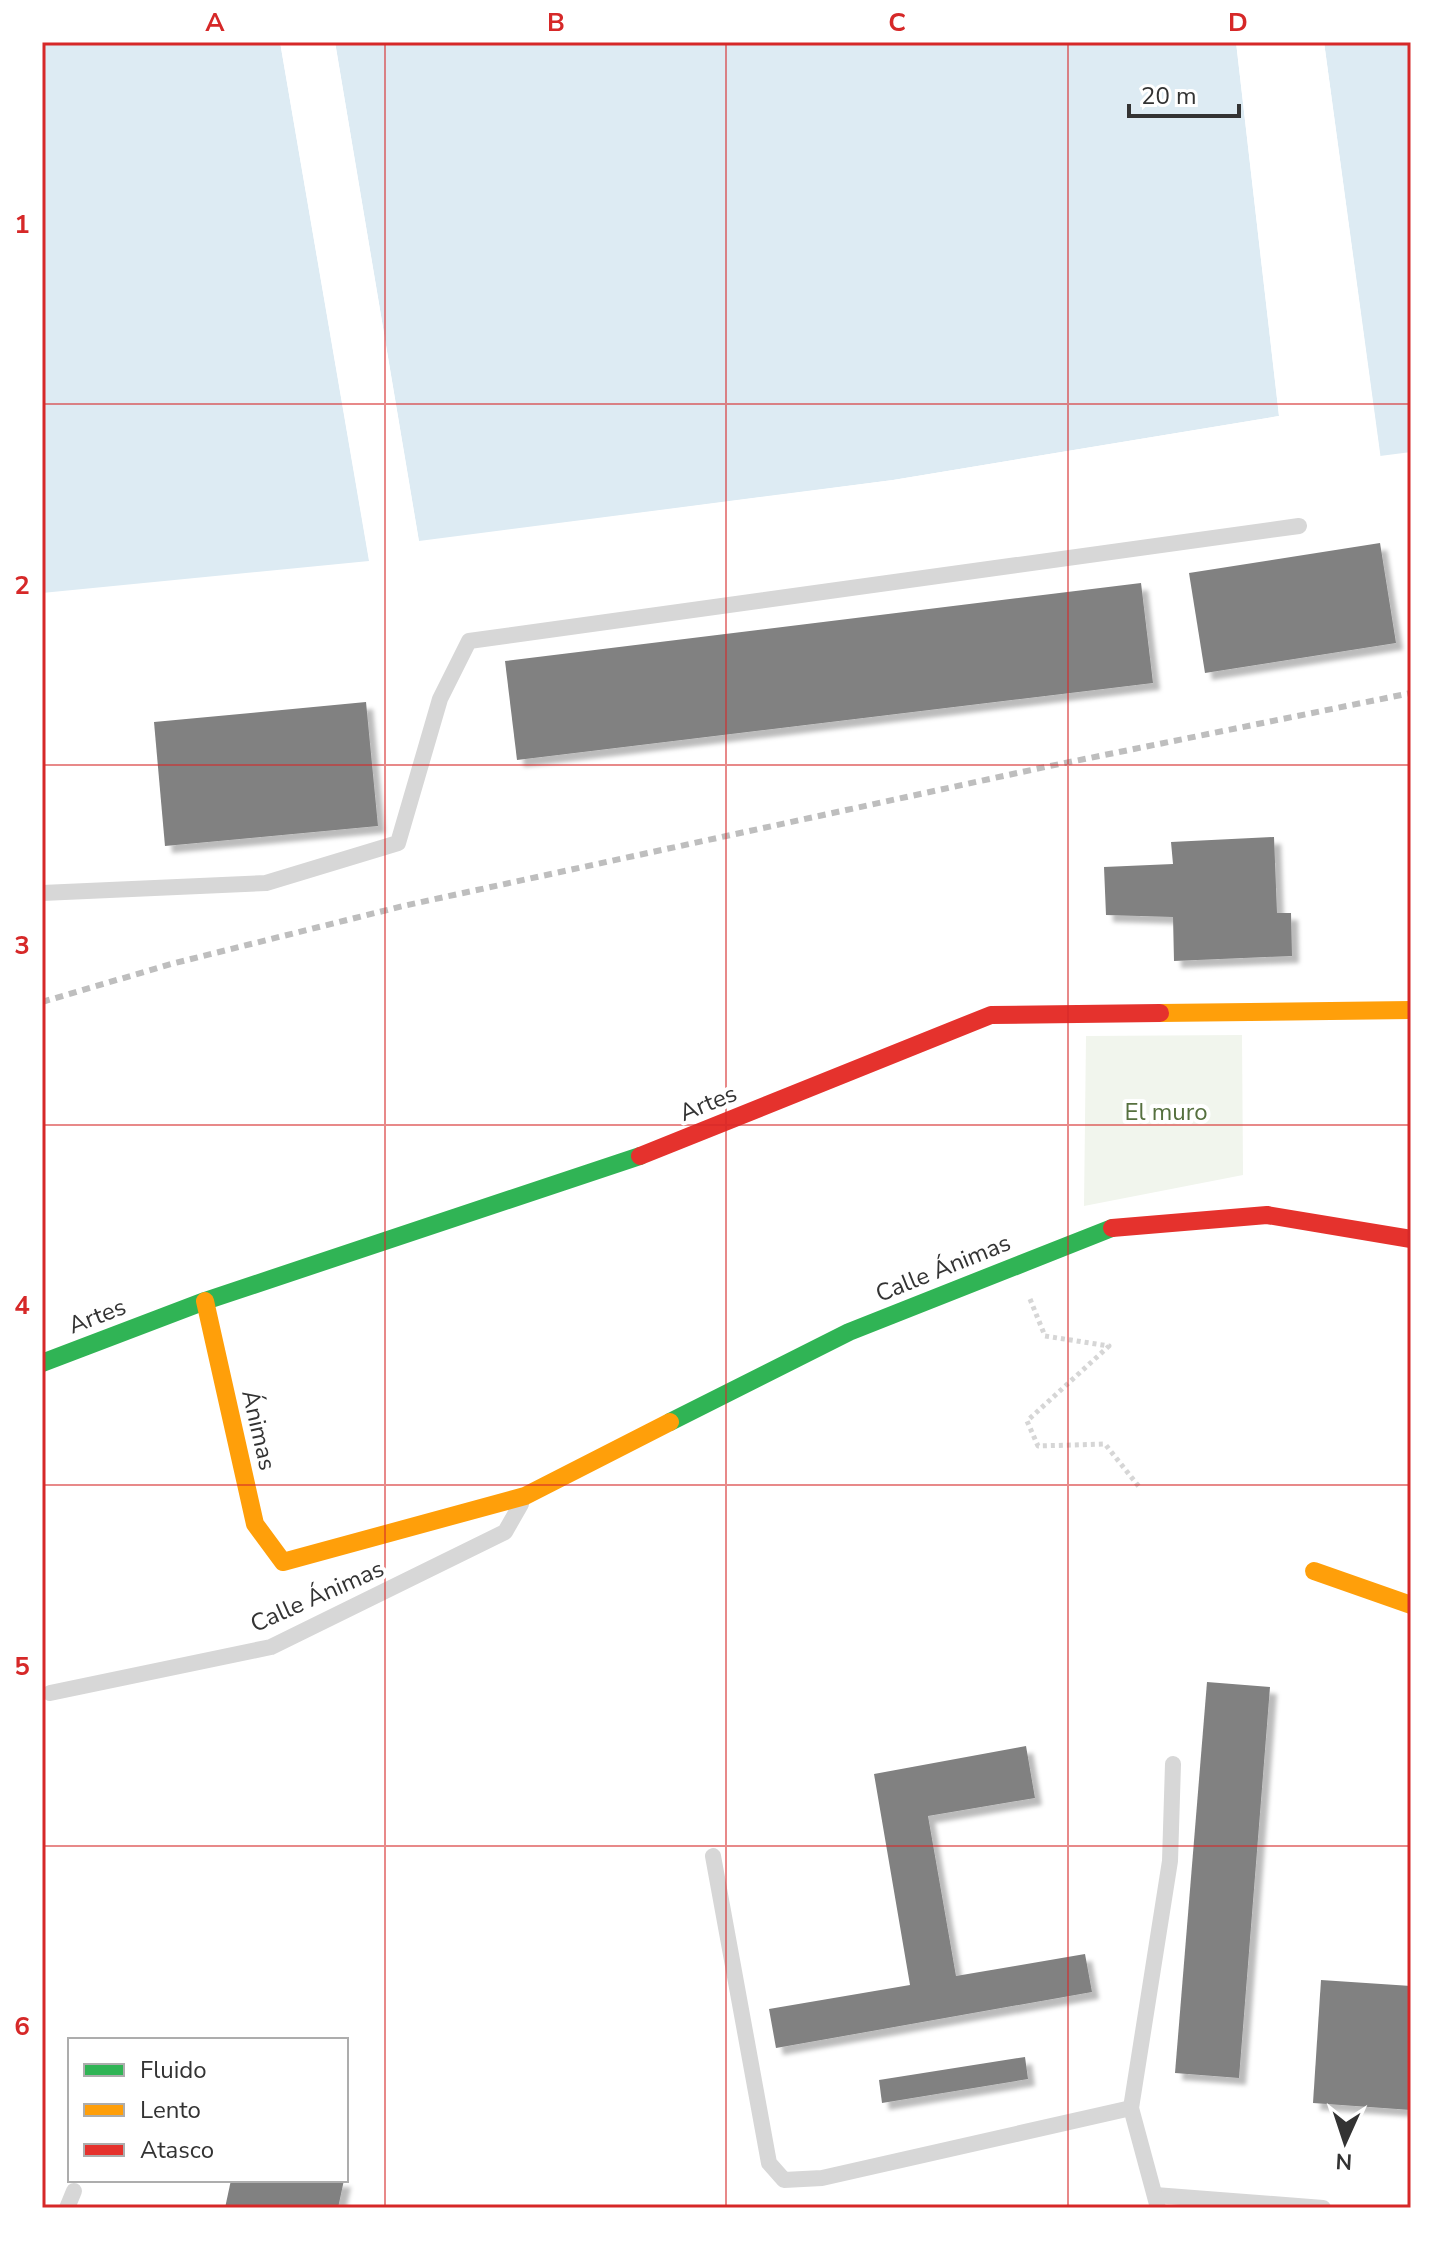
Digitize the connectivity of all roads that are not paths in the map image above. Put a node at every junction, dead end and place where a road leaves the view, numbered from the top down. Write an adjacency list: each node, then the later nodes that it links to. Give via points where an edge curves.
1 (1299, 526): 2 (lane, via 469,641 440,699 398,843 266,883)
2 (42, 893)
3 (1411, 1010): 5 (street, Artes, via 991,1015 600,1172)
4 (1411, 1239): 7 (street, Calle Ánimas, via 1267,1215 1105,1229 849,1332)
5 (205, 1301): 6 (street, Artes); 8 (street, Ánimas, via 255,1524)
6 (42, 1363)
7 (525, 1496): 8 (street, Calle Ánimas); 11 (lane, Calle Ánimas, via 505,1532 271,1647)
8 (283, 1562)
9 (1314, 1571): 10 (street)
10 (1411, 1605)
11 (50, 1693)
12 (1173, 1764): 14 (lane, via 1170,1861)
13 (713, 1856): 14 (lane, via 769,2163 784,2180 822,2178)
14 (1131, 2108): 16 (lane)
15 (74, 2191): 17 (lane)
16 (1157, 2201): 18 (lane)
17 (67, 2208)
18 (1323, 2208)

